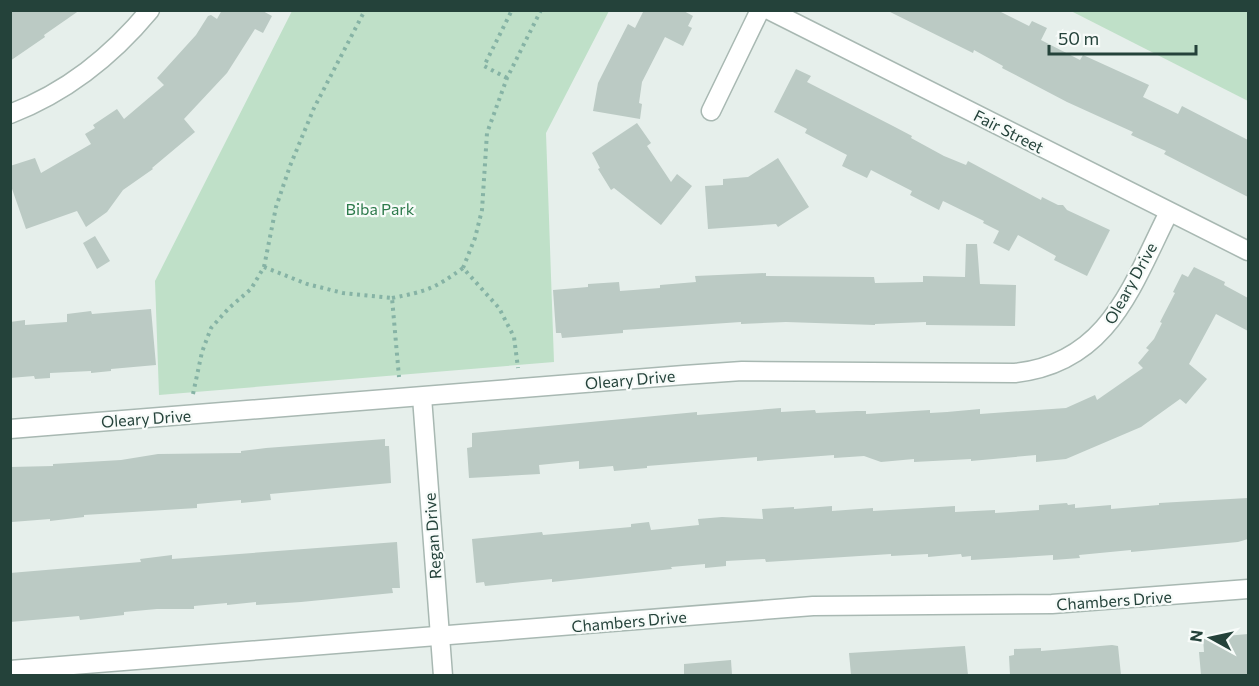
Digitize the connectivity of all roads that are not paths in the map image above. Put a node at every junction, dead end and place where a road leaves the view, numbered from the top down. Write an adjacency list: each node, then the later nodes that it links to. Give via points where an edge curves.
1 (150, 10): 5 (street, via 118,46 81,77 38,103)
2 (760, 10): 4 (street)
3 (769, 10): 6 (street, Fair Street)
4 (711, 111)
5 (10, 114)
6 (1168, 212): 7 (street, Fair Street); 8 (street, Oleary Drive, via 1106,328 1078,352 1037,371 742,371)
7 (1248, 251)
8 (422, 397): 9 (street, Oleary Drive); 11 (street, Regan Drive)
9 (10, 429)
10 (1248, 590): 11 (street, Chambers Drive, via 1052,604 819,606)
11 (440, 636): 12 (street, Chambers Drive); 13 (street, Regan Drive)
12 (10, 670)
13 (443, 675)

